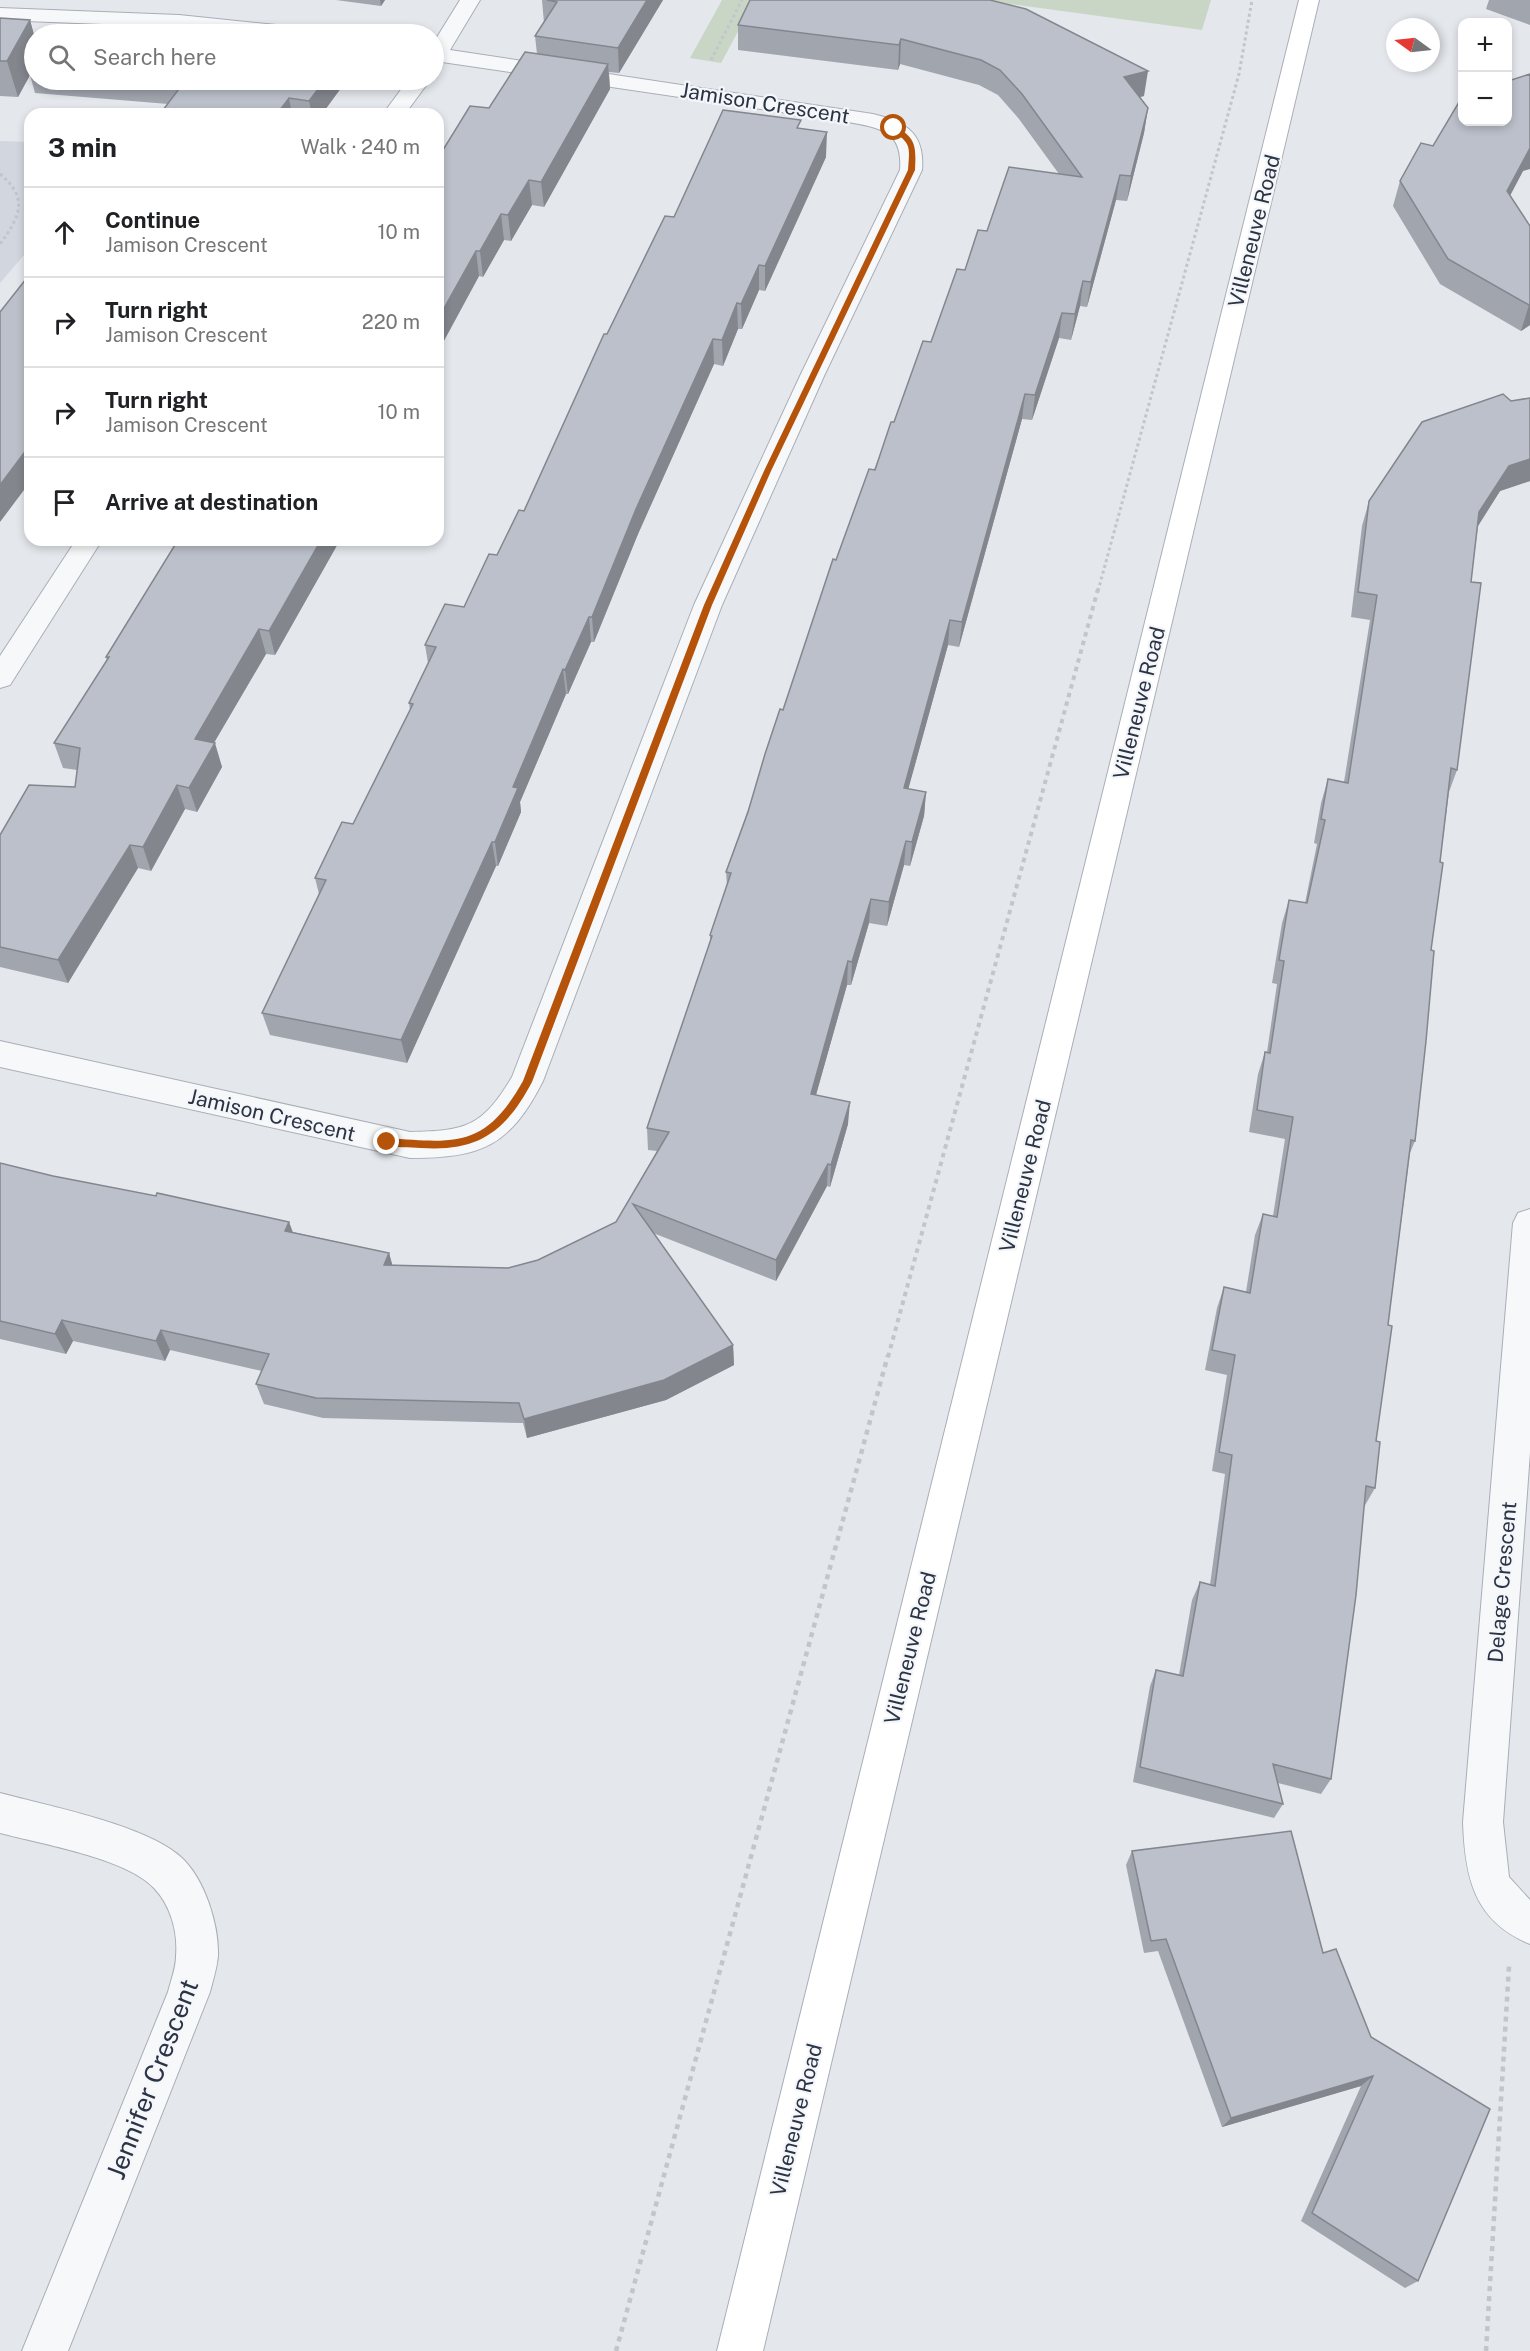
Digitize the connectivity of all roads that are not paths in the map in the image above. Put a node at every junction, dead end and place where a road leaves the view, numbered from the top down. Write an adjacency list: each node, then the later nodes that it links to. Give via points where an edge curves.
1 (470, 0): 5 (street)
2 (1309, 0): 16 (main road, Villeneuve Road)
3 (0, 14): 4 (street)
4 (208, 24)
5 (444, 40)
6 (444, 57): 11 (street, Jamison Crescent, via 848,116 894,128 907,137 913,148 911,170 708,605 527,1082 513,1107 482,1136 463,1143 410,1145)
7 (412, 90): 8 (street)
8 (398, 108)
9 (85, 546): 10 (street)
10 (0, 678)
11 (0, 1054)
12 (1530, 1223): 14 (street, Delage Crescent, via 1483,1822 1490,1883 1499,1900)
13 (0, 1813): 15 (street, Jennifer Crescent, via 146,1857 167,1872 183,1893 193,1922 197,1956 189,1992)
14 (1530, 1924)
15 (45, 2351)
16 (740, 2351)

